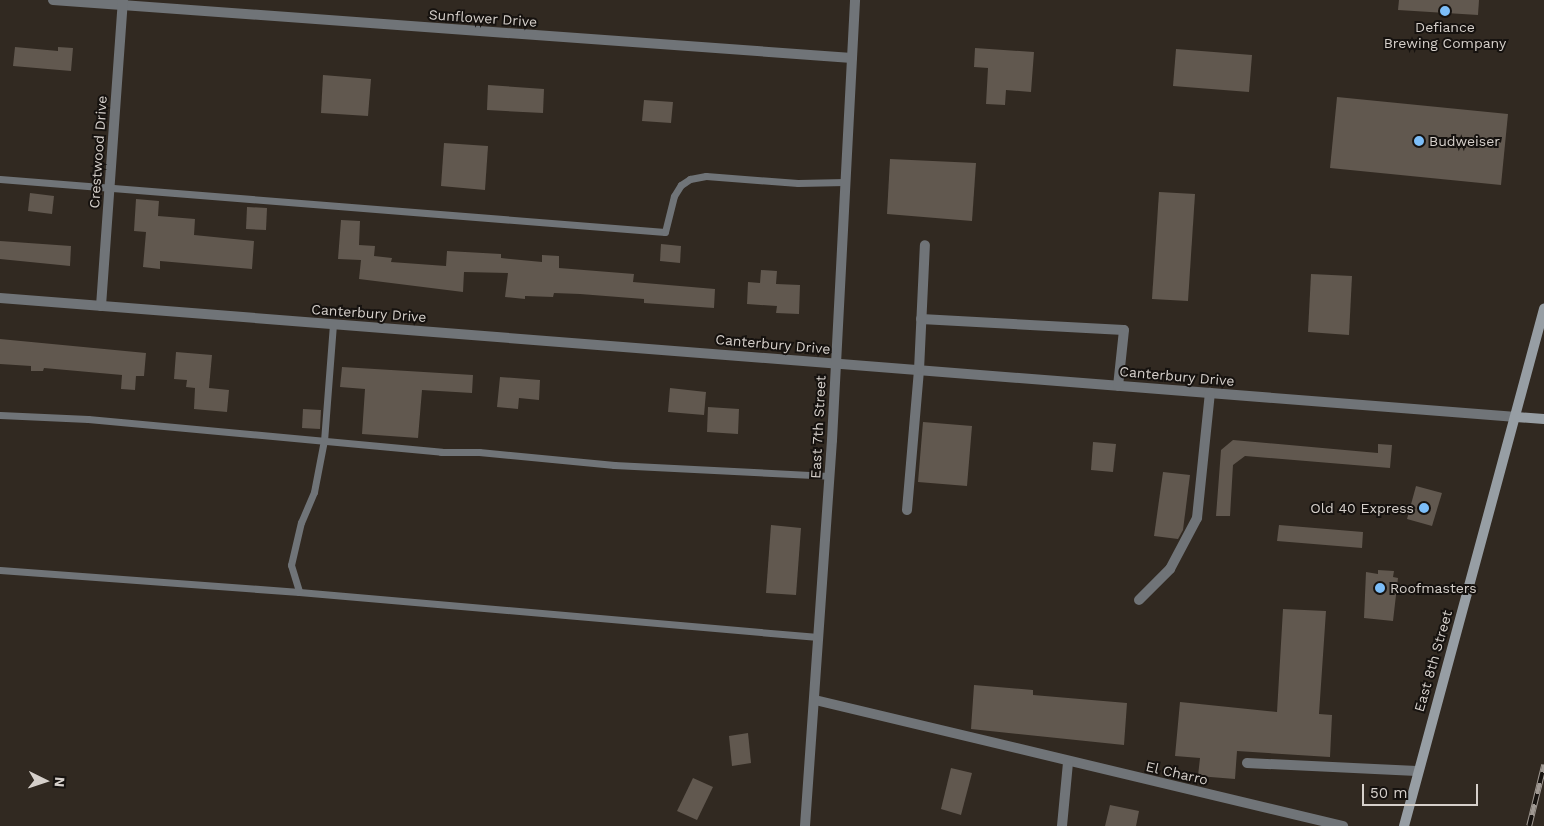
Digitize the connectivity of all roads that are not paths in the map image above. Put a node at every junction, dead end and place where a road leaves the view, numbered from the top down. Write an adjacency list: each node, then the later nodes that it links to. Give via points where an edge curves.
1 (53, 0): 3 (street, Sunflower Drive)
2 (855, 0): 4 (street, East 7th Street)
3 (122, 3): 4 (street, Sunflower Drive); 7 (street, Crestwood Drive)
4 (852, 58): 6 (street, East 7th Street)
5 (0, 180): 7 (lane)
6 (845, 182): 7 (lane, via 798,184 706,176 690,178 674,196 666,232); 14 (street, East 7th Street)
7 (110, 186): 10 (street, Crestwood Drive)
8 (924, 245): 12 (street)
9 (0, 298): 10 (street, Canterbury Drive)
10 (101, 306): 13 (street, Canterbury Drive)
11 (1544, 309): 19 (main road, East 8th Street)
12 (921, 319): 15 (street); 16 (street, via 1124,330)
13 (333, 324): 14 (street, Canterbury Drive); 21 (lane)
14 (836, 363): 15 (street, Canterbury Drive); 22 (street, East 7th Street)
15 (919, 370): 16 (street, Canterbury Drive); 23 (street)
16 (1118, 386): 17 (street, Canterbury Drive)
17 (1210, 393): 19 (street, Canterbury Drive); 26 (street, via 1197,518 1170,569)
18 (0, 415): 21 (lane, via 88,419)
19 (1516, 417): 20 (main road, Canterbury Drive); 31 (main road, East 8th Street)
20 (1544, 419)
21 (324, 440): 22 (lane, via 614,465); 25 (lane, via 314,492 301,522 291,565)
22 (829, 476): 27 (street, East 7th Street)
23 (907, 510)
24 (0, 570): 25 (lane)
25 (299, 592): 27 (lane)
26 (1139, 600)
27 (818, 637): 28 (street, East 7th Street)
28 (815, 700): 29 (street, El Charro); 32 (street, East 7th Street)
29 (1068, 762): 33 (street); 34 (street, El Charro)
30 (1247, 763): 31 (street)
31 (1417, 771): 35 (main road, East 8th Street)
32 (805, 826)
33 (1062, 826)
34 (1343, 826)
35 (1404, 826)

